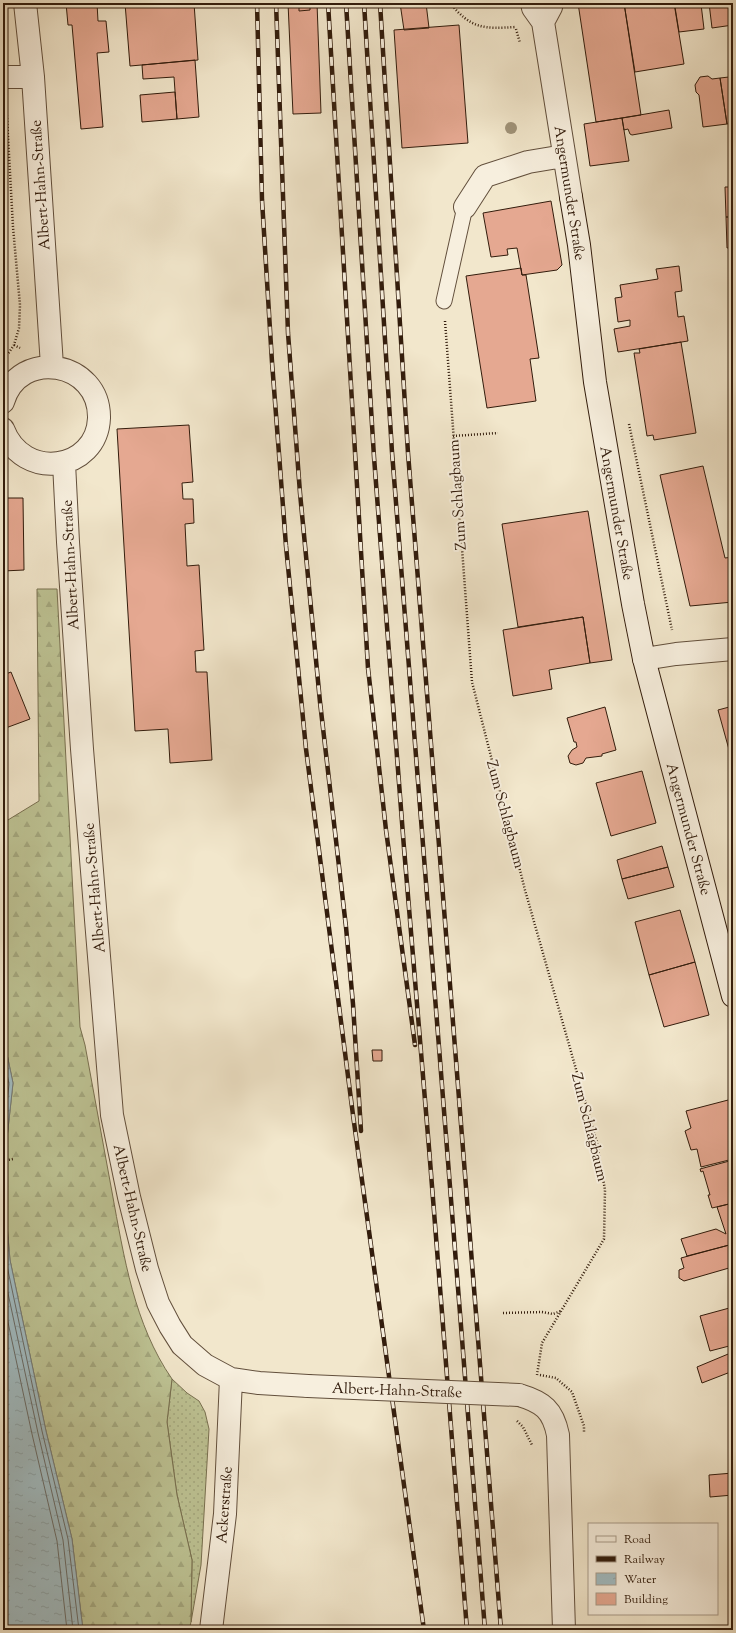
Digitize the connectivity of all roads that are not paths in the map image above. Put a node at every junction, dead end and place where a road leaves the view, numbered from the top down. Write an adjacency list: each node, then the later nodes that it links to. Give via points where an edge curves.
1 (25, 3): 5 (street, Albert-Hahn-Straße)
2 (532, 3): 3 (street, Angermunder Straße, via 533,8)
3 (547, 13): 6 (street, Angermunder Straße)
4 (4, 77): 5 (street)
5 (32, 77): 9 (street, Albert-Hahn-Straße)
6 (564, 156): 7 (street, via 528,162 485,176); 14 (street, Angermunder Straße, via 595,382 632,604)
7 (465, 207): 8 (lane)
8 (444, 301)
9 (52, 366): 10 (street, via 25,373 17,379); 12 (street, via 68,370 83,379 93,392 98,408 99,420 91,442 75,458)
10 (3, 402)
11 (3, 429): 12 (street, via 6,438 27,459 41,464)
12 (64, 463): 16 (street, Albert-Hahn-Straße, via 82,741 112,1115 146,1269 158,1303 182,1345 205,1365)
13 (733, 649): 14 (street)
14 (644, 659): 15 (street, Angermunder Straße)
15 (733, 996)
16 (231, 1379): 17 (street, Ackerstraße, via 226,1514); 18 (street, Albert-Hahn-Straße, bridge, via 308,1386 526,1397 548,1409 555,1421 558,1435)
17 (211, 1630)
18 (564, 1630)

